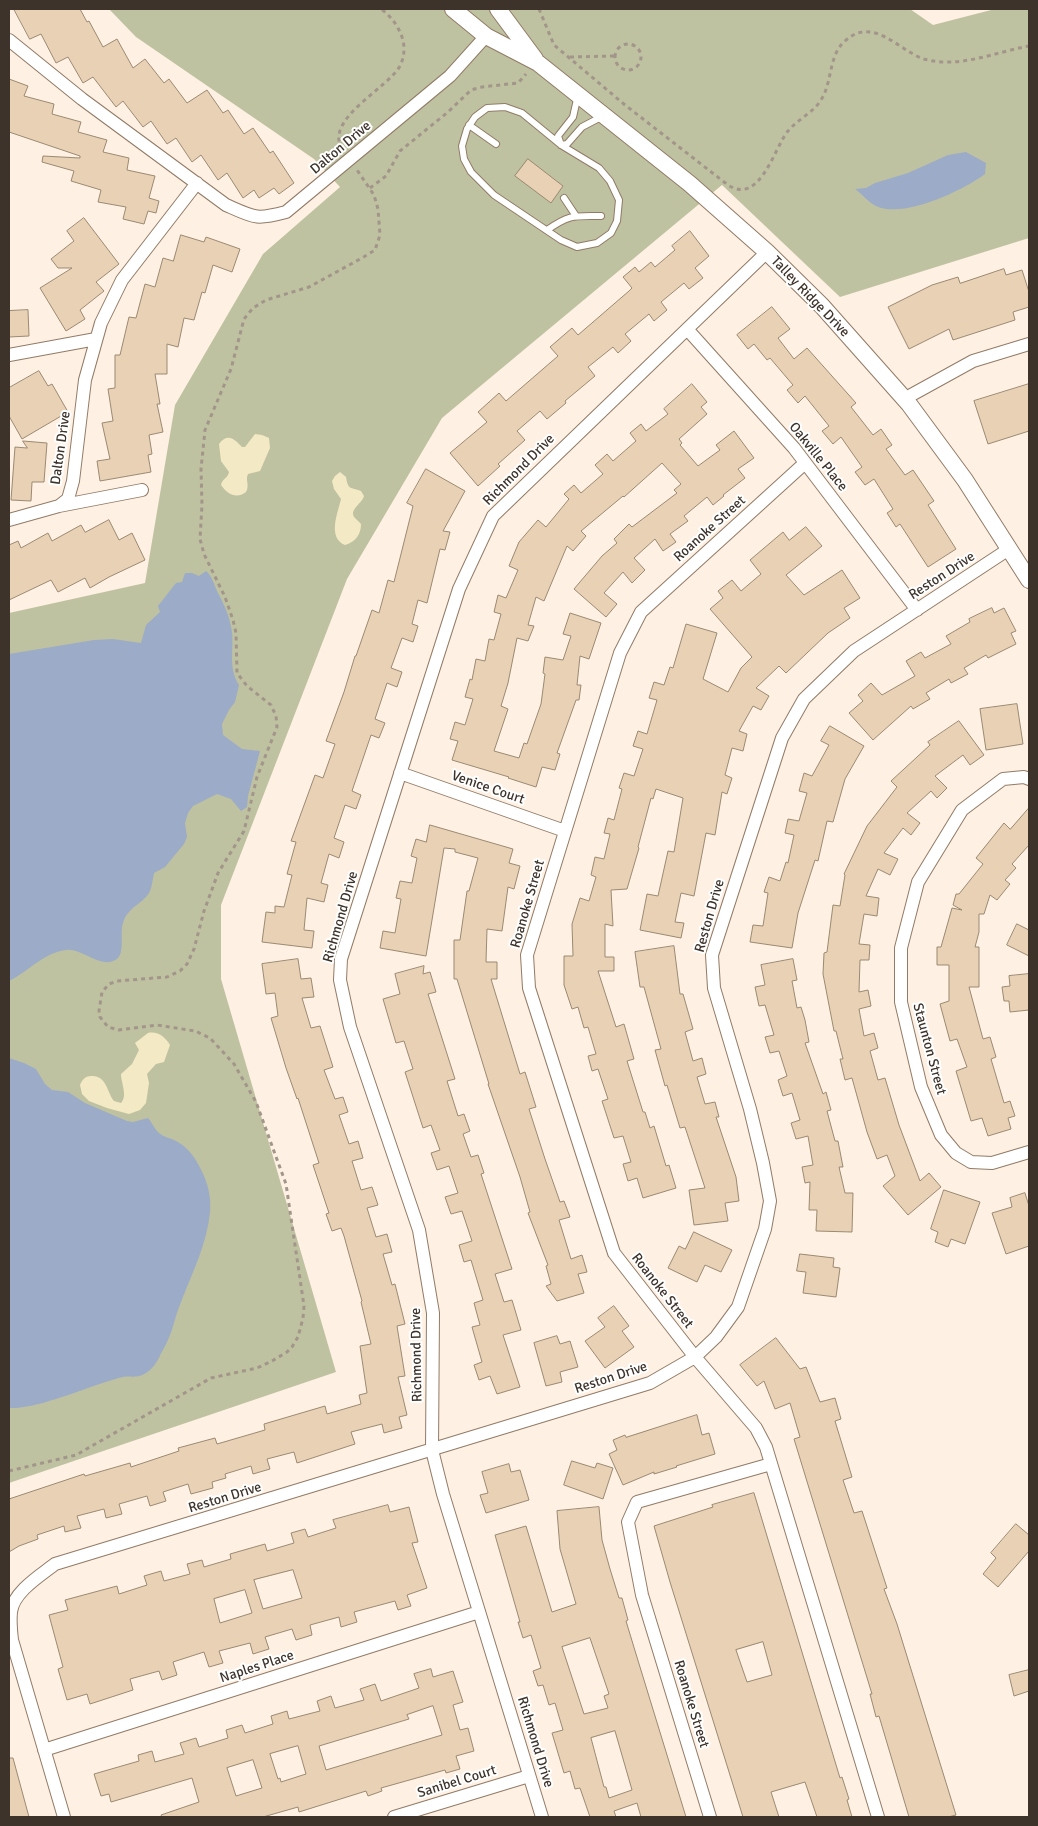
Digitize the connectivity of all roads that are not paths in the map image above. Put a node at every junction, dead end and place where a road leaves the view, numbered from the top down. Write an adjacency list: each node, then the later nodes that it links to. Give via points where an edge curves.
1 (453, 9): 3 (street, Talley Ridge Drive)
2 (498, 9): 5 (street, Talley Ridge Drive)
3 (486, 36): 5 (street, Talley Ridge Drive); 11 (street, Dalton Drive, via 450,76 286,212 252,217 226,205)
4 (10, 43): 11 (street, Dalton Drive)
5 (538, 63): 6 (street, Talley Ridge Drive)
6 (578, 95): 7 (street, Talley Ridge Drive); 10 (lane, via 574,117 558,136)
7 (604, 115): 10 (lane, via 582,127 567,144); 16 (street, Talley Ridge Drive, via 690,184)
8 (469, 125): 9 (lane); 10 (lane, via 487,108 505,107 522,113); 15 (lane, via 462,146 470,172 494,195)
9 (496, 144)
10 (561, 145): 15 (lane, via 599,168 610,181 619,200 617,221 611,233 597,243 577,247)
11 (197, 184): 18 (street, Dalton Drive, via 122,280)
12 (564, 198): 13 (lane)
13 (576, 216): 14 (lane); 15 (lane, via 565,218)
14 (601, 216)
15 (547, 230)
16 (767, 252): 17 (street, Richmond Drive); 21 (street, Talley Ridge Drive, via 822,306)
17 (687, 329): 22 (street, Oakville Place); 29 (street, Richmond Drive, via 493,516 460,588)
18 (96, 340): 20 (street); 24 (street, Dalton Drive, via 85,380 73,480 68,499)
19 (1029, 344): 21 (street, via 973,361)
20 (9, 355)
21 (904, 399): 26 (street, Talley Ridge Drive, via 965,480)
22 (805, 463): 28 (street, Oakville Place); 31 (street, Roanoke Street, via 641,612 620,653)
23 (142, 490): 24 (street, Dalton Drive)
24 (59, 506): 25 (street, Dalton Drive)
25 (9, 520)
26 (1009, 550): 27 (street, Talley Ridge Drive); 28 (street, Reston Drive)
27 (1029, 580)
28 (917, 610): 33 (street, Reston Drive, via 854,651 804,699 782,738 712,955 714,988 750,1109 770,1200 765,1229 738,1307 716,1338)
29 (400, 773): 31 (street, Venice Court); 34 (street, Richmond Drive, via 341,960 340,980 350,1028 419,1230 433,1313)
30 (1029, 779): 32 (street, Staunton Street, via 1024,776 1003,779 962,810 918,882 901,948 901,1002 921,1086 941,1135 956,1153 971,1162 992,1163)
31 (566, 831): 33 (street, Roanoke Street, via 527,955 529,988 614,1253)
32 (1029, 1152)
33 (695, 1358): 34 (street, Reston Drive, via 650,1383); 35 (street, Roanoke Street, via 756,1428)
34 (432, 1450): 36 (street, Richmond Drive); 37 (street, Reston Drive, via 56,1564 31,1582 11,1610 12,1640)
35 (771, 1464): 42 (street, Roanoke Street, via 637,1502 628,1522 642,1595); 43 (street, Roanoke Street)
36 (479, 1612): 37 (street, Naples Place); 38 (street, Richmond Drive)
37 (44, 1750): 39 (street, Reston Drive)
38 (530, 1776): 40 (street, Sanibel Court); 41 (street, Richmond Drive)
39 (64, 1817)
40 (394, 1817)
41 (542, 1817)
42 (710, 1817)
43 (878, 1817)

